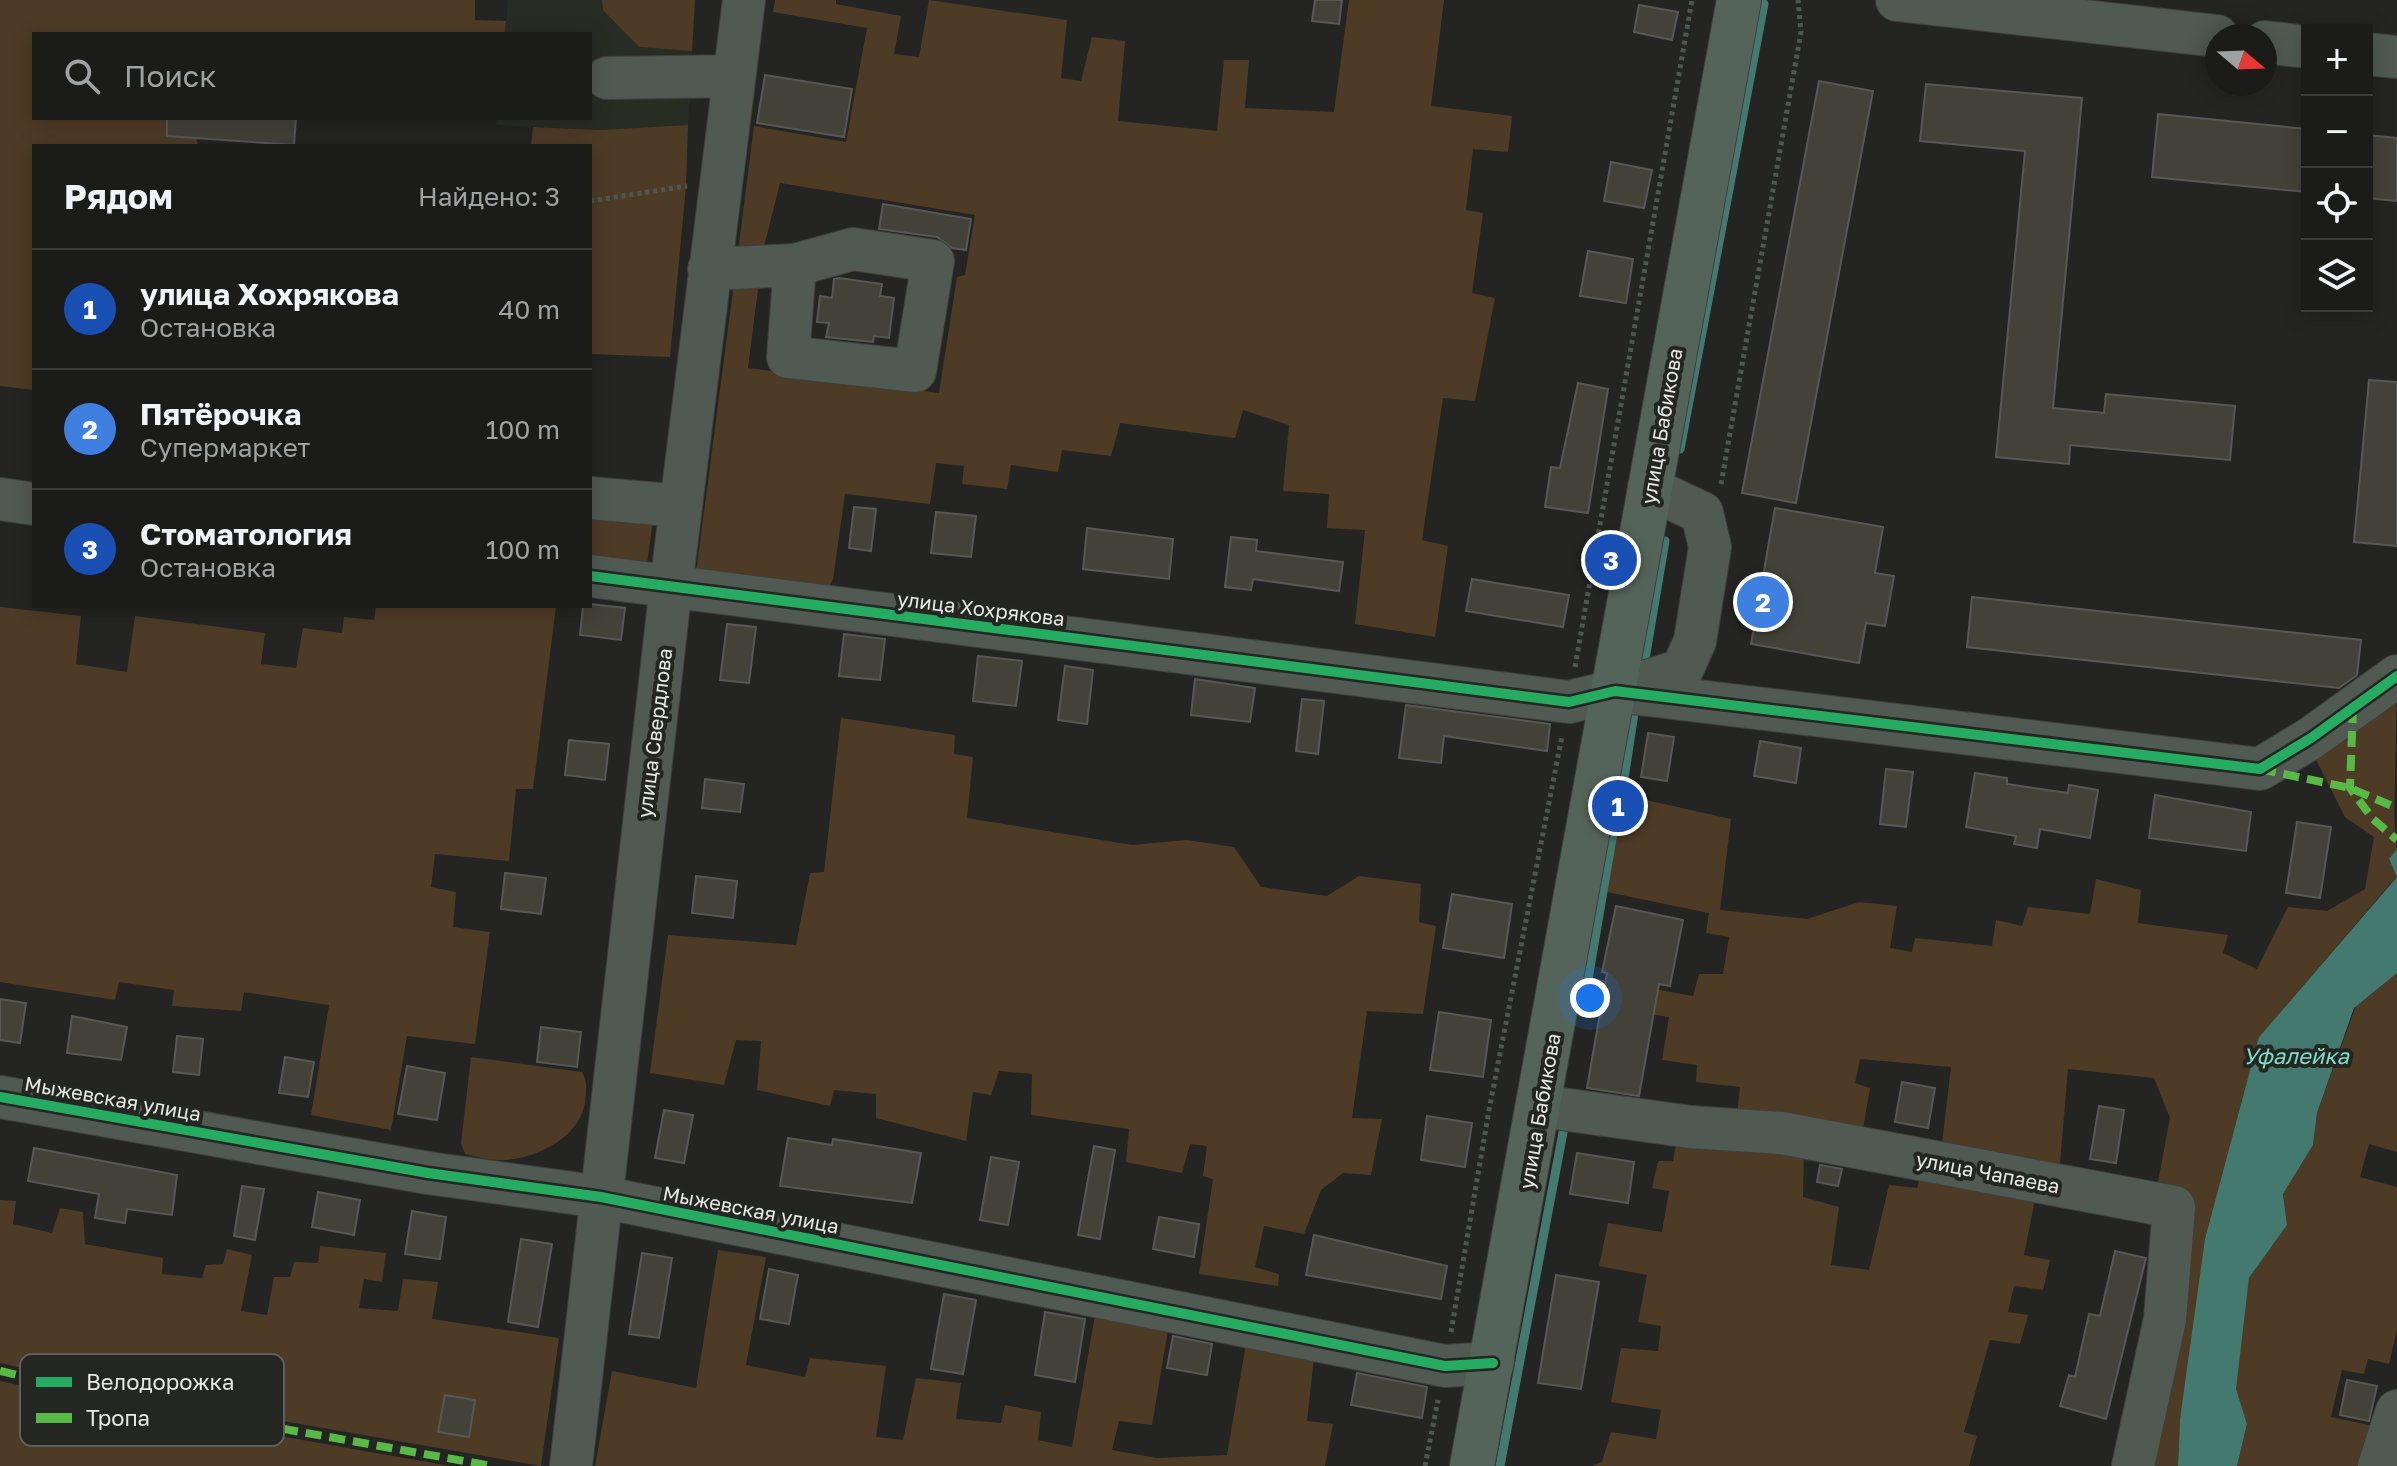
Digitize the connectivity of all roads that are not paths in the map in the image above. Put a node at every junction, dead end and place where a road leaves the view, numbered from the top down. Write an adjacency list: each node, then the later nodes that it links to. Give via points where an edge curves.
1 (744, 0): 9 (street, улица Свердлова)
2 (1739, 0): 17 (main road, улица Бабикова)
3 (1897, 0): 4 (street)
4 (2205, 35)
5 (2277, 43): 6 (street)
6 (2301, 46)
7 (2373, 55): 8 (street)
8 (2397, 57)
9 (733, 76): 10 (street); 12 (street, улица Свердлова)
10 (607, 78)
11 (795, 265): 12 (street)
12 (709, 269): 16 (street, улица Свердлова)
13 (592, 498): 16 (street)
14 (0, 499): 15 (street)
15 (32, 504)
16 (681, 506): 19 (street, улица Свердлова)
17 (1646, 509): 21 (main road, улица Бабикова); 21 (street, via 1702,513 1710,547 1695,641 1682,670)
18 (592, 576): 19 (street, улица Хохрякова)
19 (671, 586): 21 (street, улица Хохрякова, via 1569,702); 24 (street, улица Свердлова)
20 (2397, 676): 21 (street, улица Хохрякова, via 2260,769)
21 (1615, 691): 23 (main road, улица Бабикова)
22 (0, 1097): 24 (street, Мыжевская улица, via 428,1173)
23 (1540, 1106): 25 (main road, улица Бабикова); 29 (street, улица Чапаева, via 1691,1127 1781,1133 2174,1207 2165,1319)
24 (601, 1197): 25 (street, Мыжевская улица, via 1445,1366); 27 (street, улица Свердлова)
25 (1493, 1363): 28 (main road, улица Бабикова)
26 (2397, 1411): 30 (street)
27 (571, 1466)
28 (1472, 1466)
29 (2133, 1466)
30 (2379, 1466)

